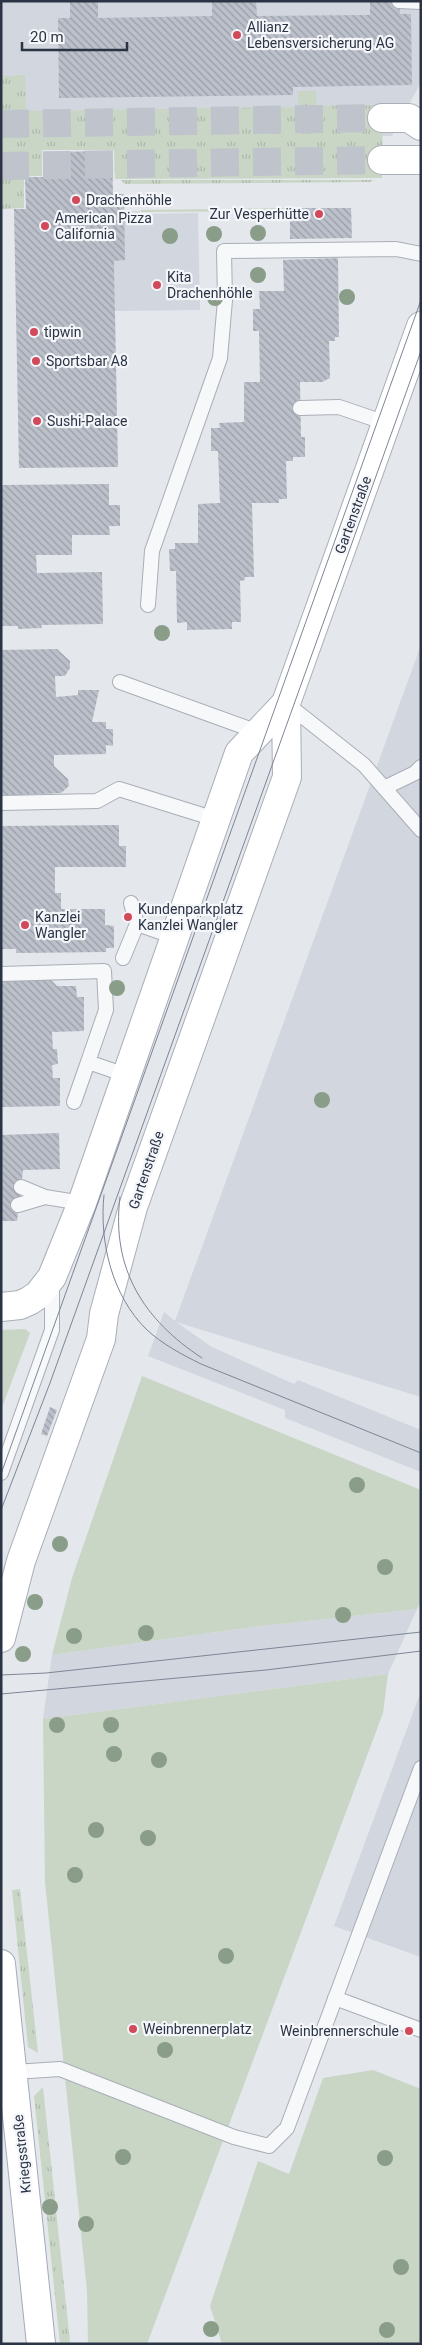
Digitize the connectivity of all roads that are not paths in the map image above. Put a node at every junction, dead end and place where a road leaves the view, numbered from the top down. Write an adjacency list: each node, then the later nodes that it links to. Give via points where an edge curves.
1 (399, 2): 2 (lane)
2 (421, 2)
3 (382, 118): 4 (street, via 409,118)
4 (421, 126)
5 (382, 160): 6 (street)
6 (421, 160)
7 (421, 254): 11 (lane, via 396,249 224,251 225,300 220,358 152,551)
8 (421, 326): 10 (street, Gartenstraße)
9 (300, 408): 10 (lane, via 339,407)
10 (386, 424): 13 (street, Gartenstraße)
11 (148, 605)
12 (120, 682): 14 (lane)
13 (286, 703): 14 (street, Gartenstraße); 16 (lane, via 364,765); 35 (street, Gartenstraße, via 287,777 133,1207 104,1314 101,1339 21,1561)
14 (258, 732): 18 (street, Gartenstraße, via 239,753)
15 (421, 767): 16 (lane)
16 (384, 788): 19 (lane)
17 (1, 803): 18 (lane, via 97,801 119,789)
18 (215, 819): 22 (street, Gartenstraße)
19 (421, 830)
20 (131, 903): 21 (lane)
21 (137, 924): 22 (lane); 23 (lane)
22 (174, 937): 26 (street, Gartenstraße)
23 (123, 958)
24 (1, 974): 25 (lane, via 104,971 106,1010)
25 (88, 1062): 26 (lane); 27 (lane)
26 (126, 1075): 30 (street, Gartenstraße)
27 (74, 1102)
28 (21, 1187): 29 (lane)
29 (45, 1197): 30 (lane); 31 (lane)
30 (82, 1203): 32 (street, Gartenstraße)
31 (18, 1205)
32 (52, 1277): 33 (street, Gartenstraße, via 29,1301); 34 (lane, via 52,1330)
33 (1, 1306)
34 (1, 1473)
35 (1, 1638)
36 (420, 1773): 38 (lane)
37 (1, 1964): 40 (street, Kriegsstraße)
38 (335, 1998): 39 (lane); 40 (lane, via 287,2128 269,2146 234,2137 60,2068)
39 (421, 2030)
40 (14, 2072): 41 (street, Kriegsstraße)
41 (42, 2344)

